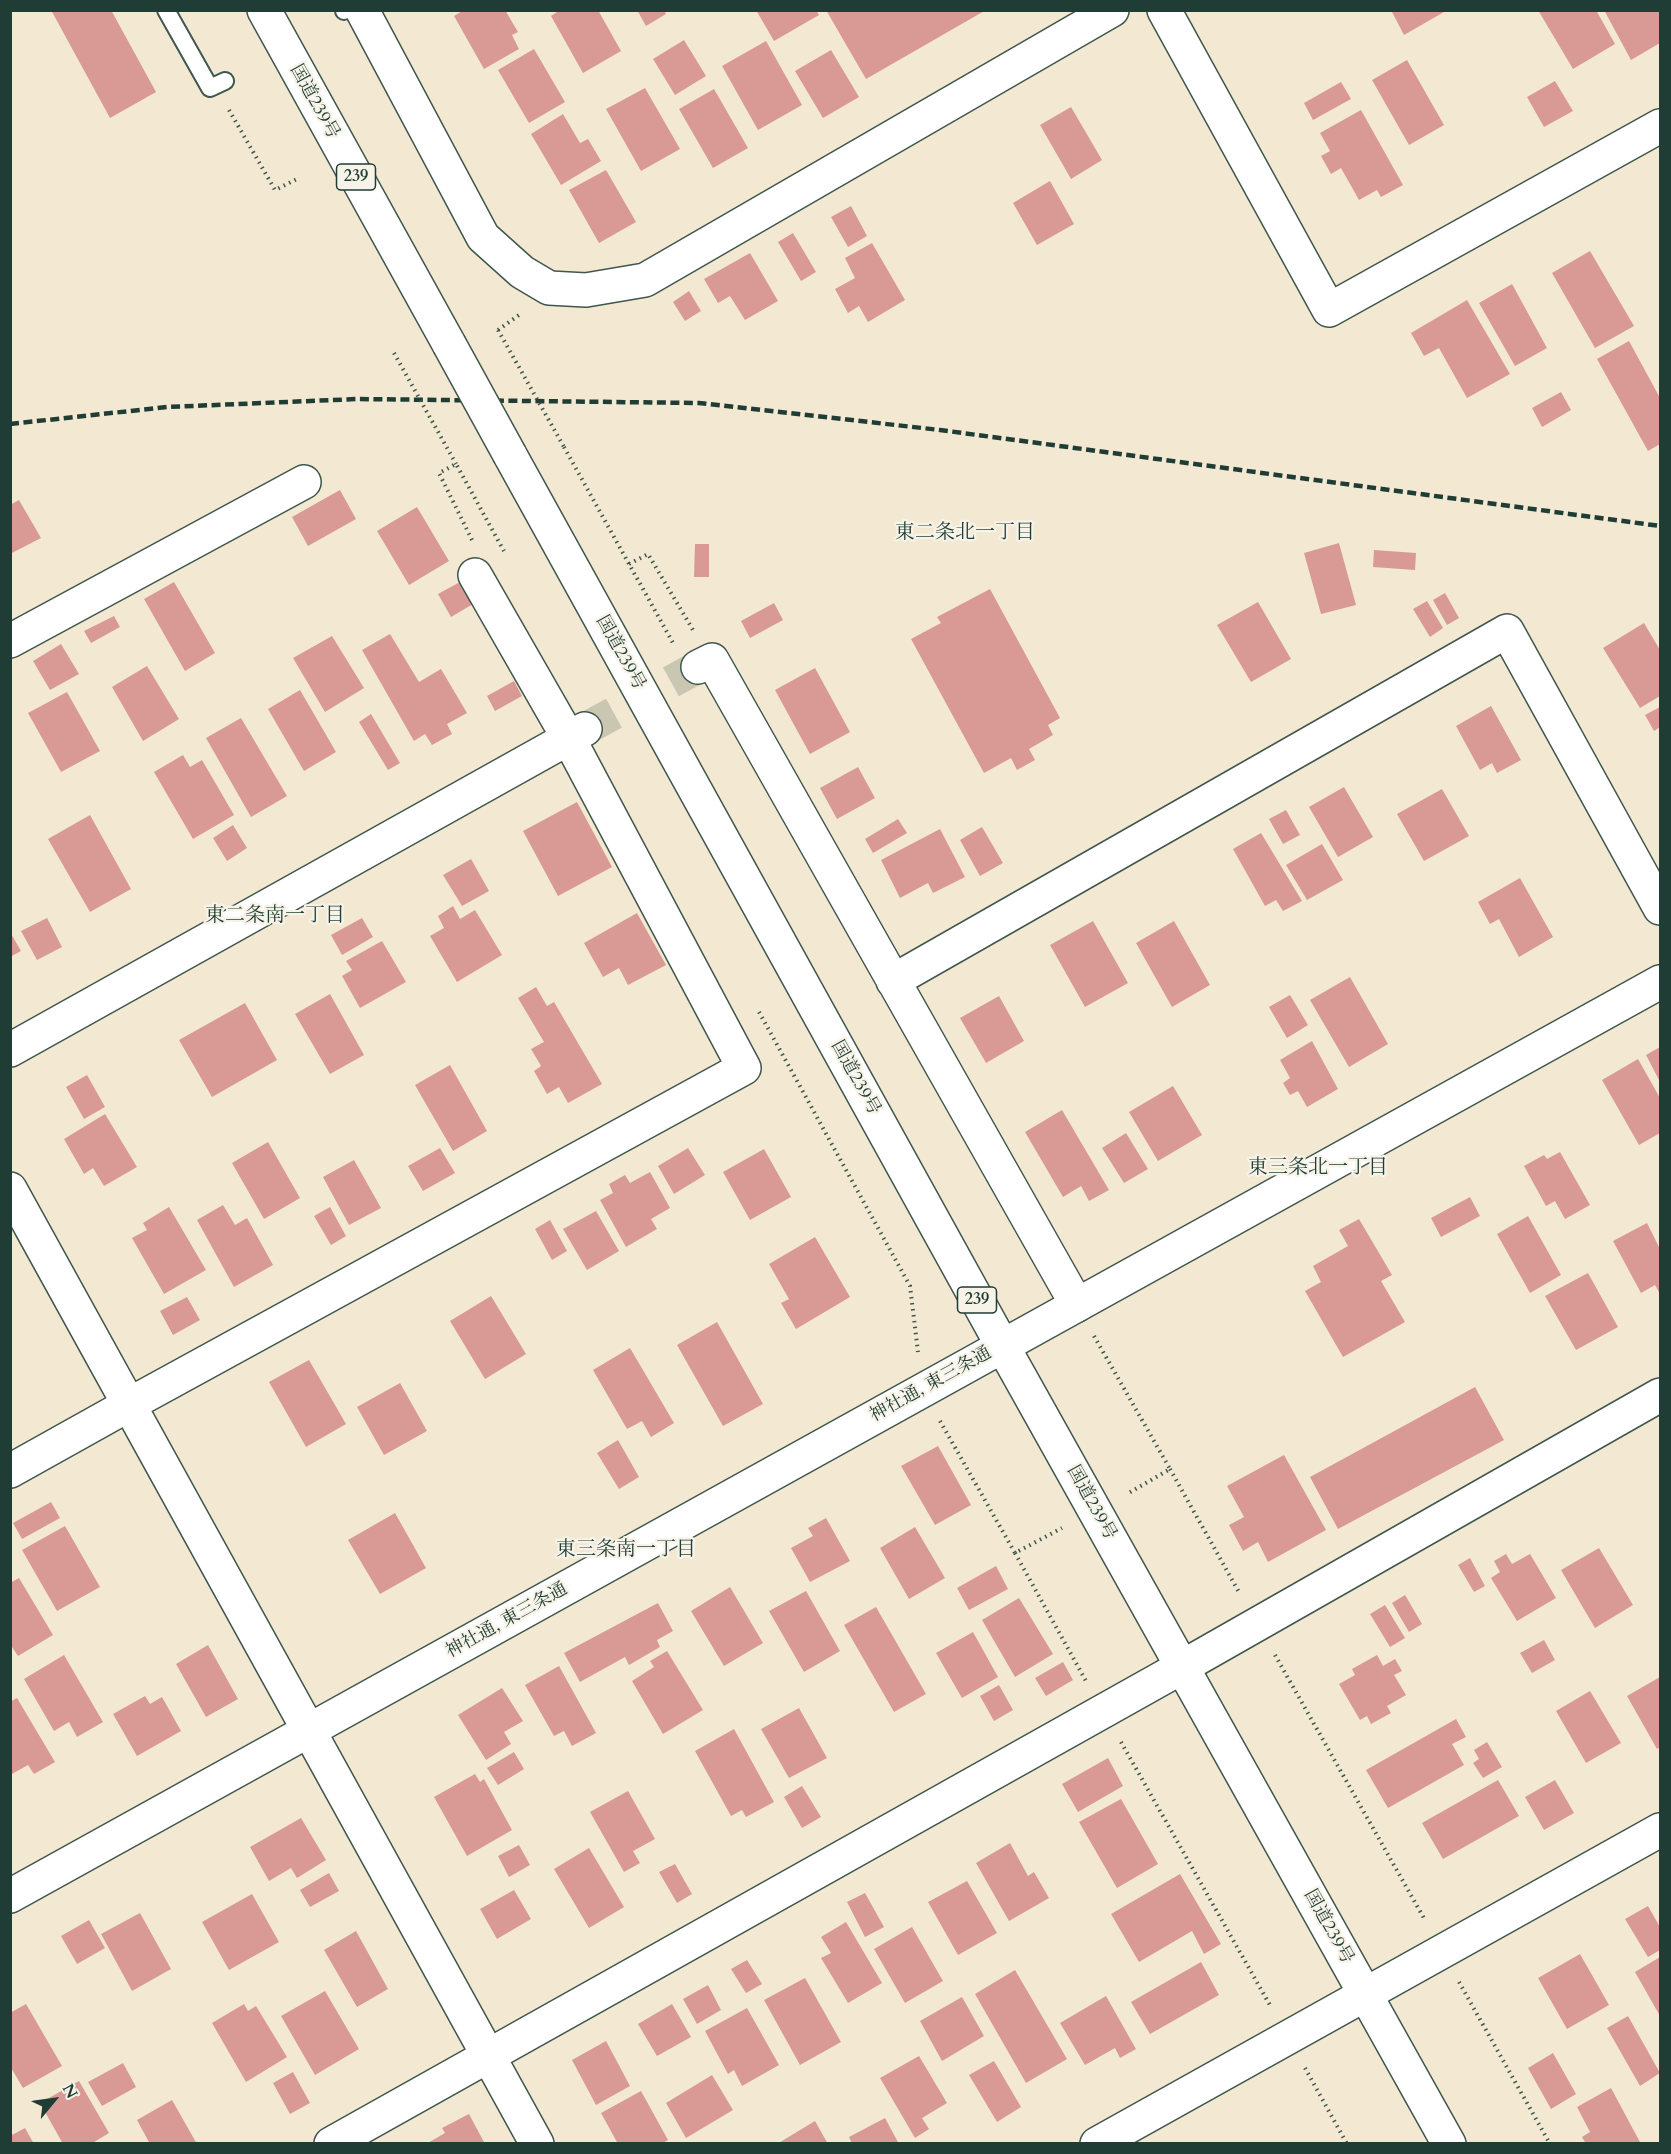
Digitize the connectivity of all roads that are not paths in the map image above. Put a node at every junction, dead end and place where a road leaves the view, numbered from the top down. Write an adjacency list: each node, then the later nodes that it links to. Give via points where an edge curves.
1 (166, 10): 6 (lane, via 210,88)
2 (264, 10): 19 (main road, 国道239号 / 239, bridge)
3 (362, 10): 4 (main road, via 483,237 522,272 549,288 586,290 645,280)
4 (1113, 10)
5 (1164, 10): 7 (main road, via 1329,310)
6 (225, 81)
7 (1660, 126)
8 (304, 482): 10 (main road)
9 (475, 561): 12 (main road)
10 (10, 641)
11 (698, 668): 14 (main road, via 712,660)
12 (577, 734): 16 (main road); 21 (main road, via 744,1068)
13 (1660, 908): 14 (main road, via 1507,631)
14 (893, 981): 18 (main road)
15 (1660, 982): 18 (main road, 神社通, 東三条通)
16 (10, 1050)
17 (10, 1189): 21 (main road)
18 (1077, 1305): 19 (main road, 神社通, 東三条通)
19 (1002, 1345): 23 (main road, 国道239号 / 239); 24 (main road, 神社通, 東三条通)
20 (1660, 1395): 23 (main road)
21 (130, 1404): 22 (main road); 24 (main road)
22 (10, 1471)
23 (1182, 1667): 27 (main road, 国道239号 / 239); 28 (main road)
24 (309, 1731): 26 (main road, 神社通, 東三条通); 28 (main road)
25 (1660, 1830): 27 (main road)
26 (10, 1896)
27 (1366, 1994): 31 (main road); 32 (main road, 国道239号 / 239)
28 (490, 2056): 29 (main road); 30 (main road)
29 (331, 2144)
30 (537, 2144)
31 (1096, 2144)
32 (1449, 2144)

